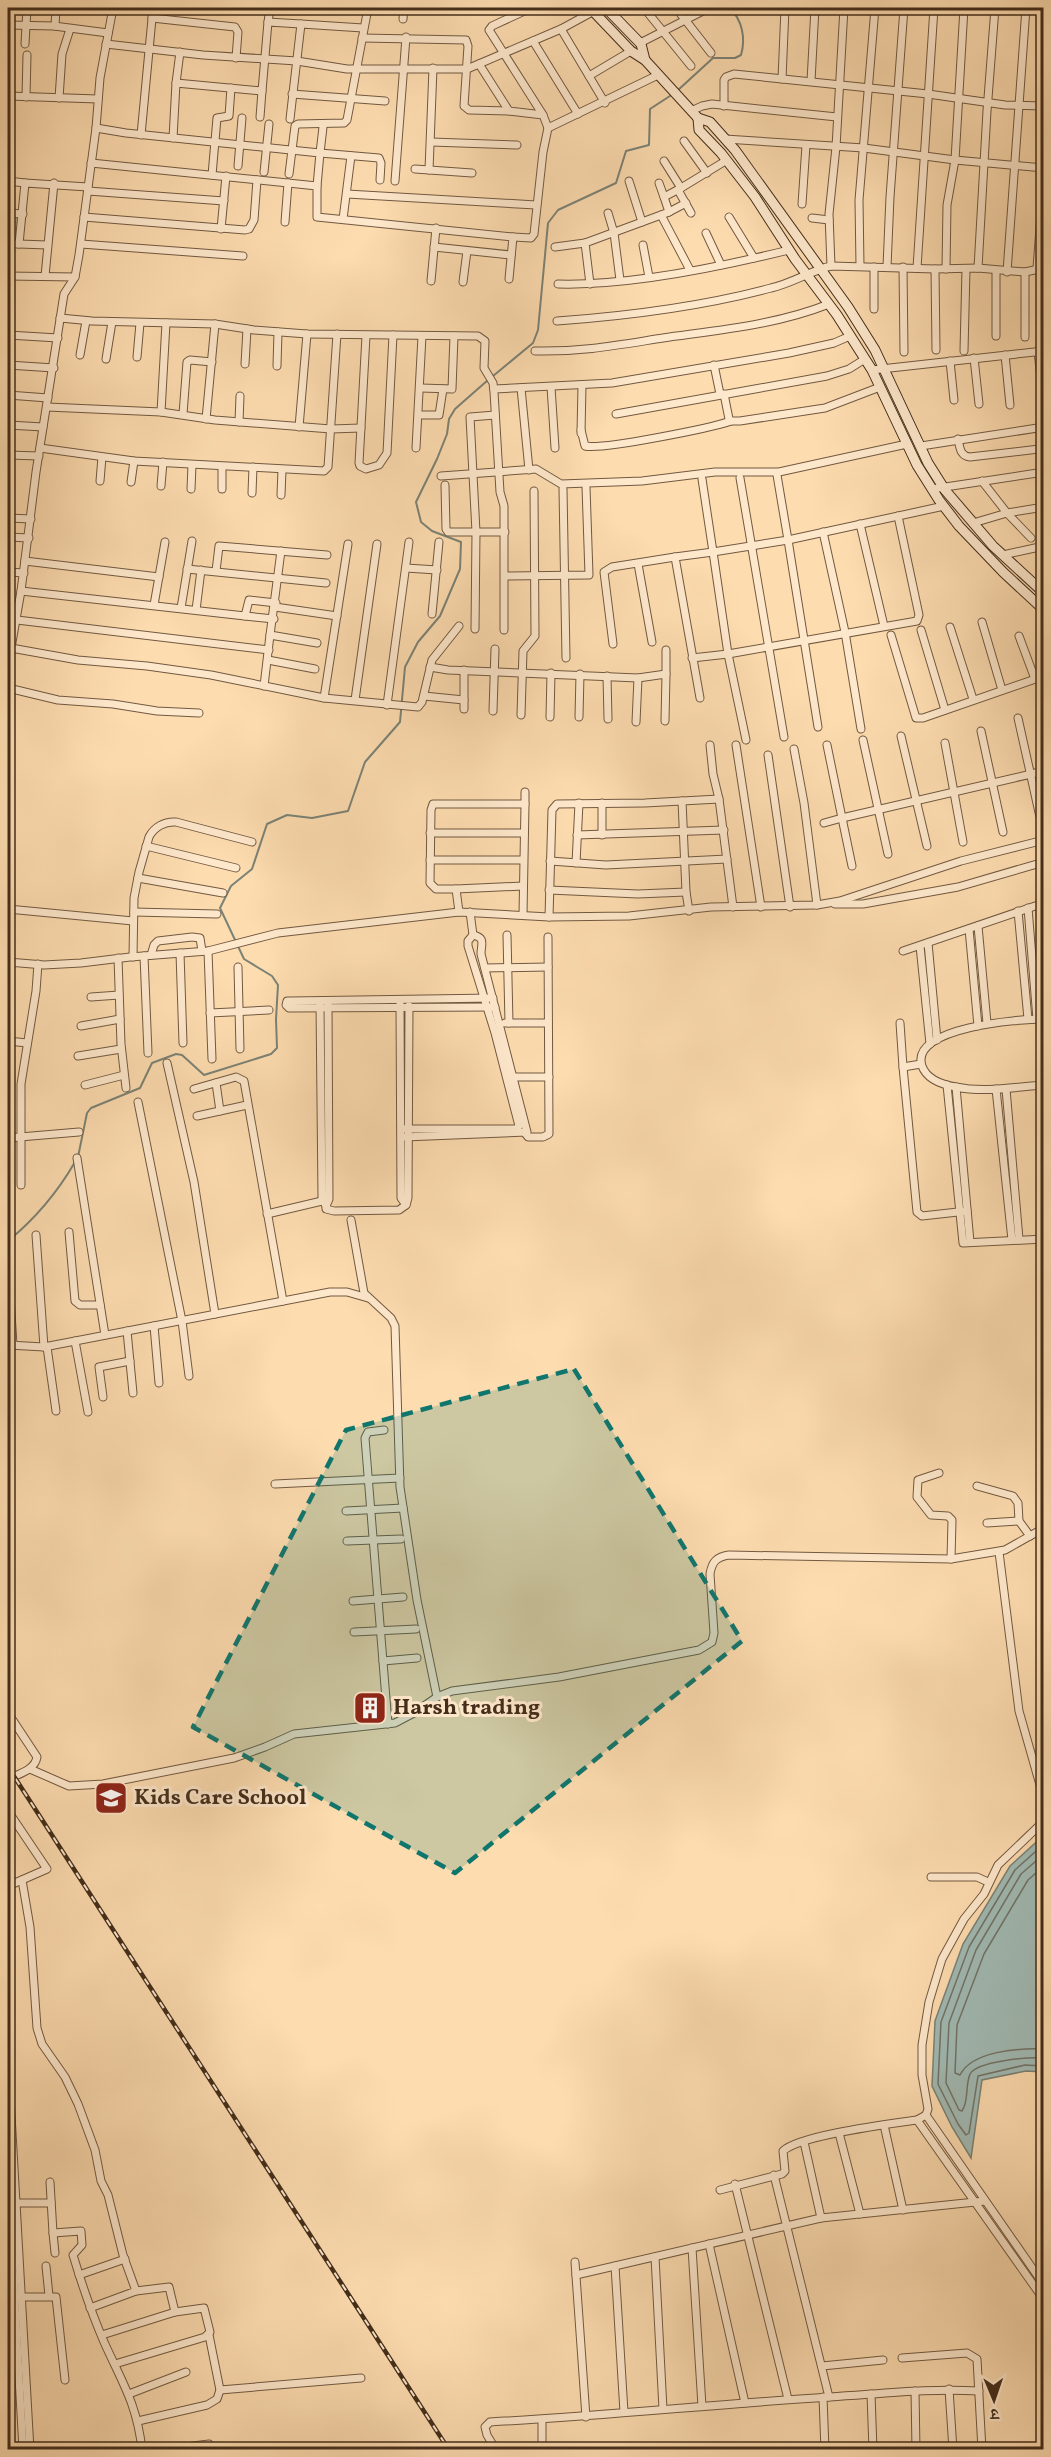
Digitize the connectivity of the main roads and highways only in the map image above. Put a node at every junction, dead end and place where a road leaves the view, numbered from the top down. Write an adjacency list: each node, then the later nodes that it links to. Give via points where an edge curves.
1 (606, 8): 3 (main road, via 640,43)
2 (592, 9): 3 (main road, via 631,51)
3 (645, 60): 4 (main road)
4 (695, 115): 5 (main road, via 710,122 725,139 860,325 943,487 1003,555); 7 (main road, via 699,130 755,197 866,359 932,489 959,526)
5 (1039, 585): 6 (main road)
6 (1044, 593)
7 (1044, 610)

